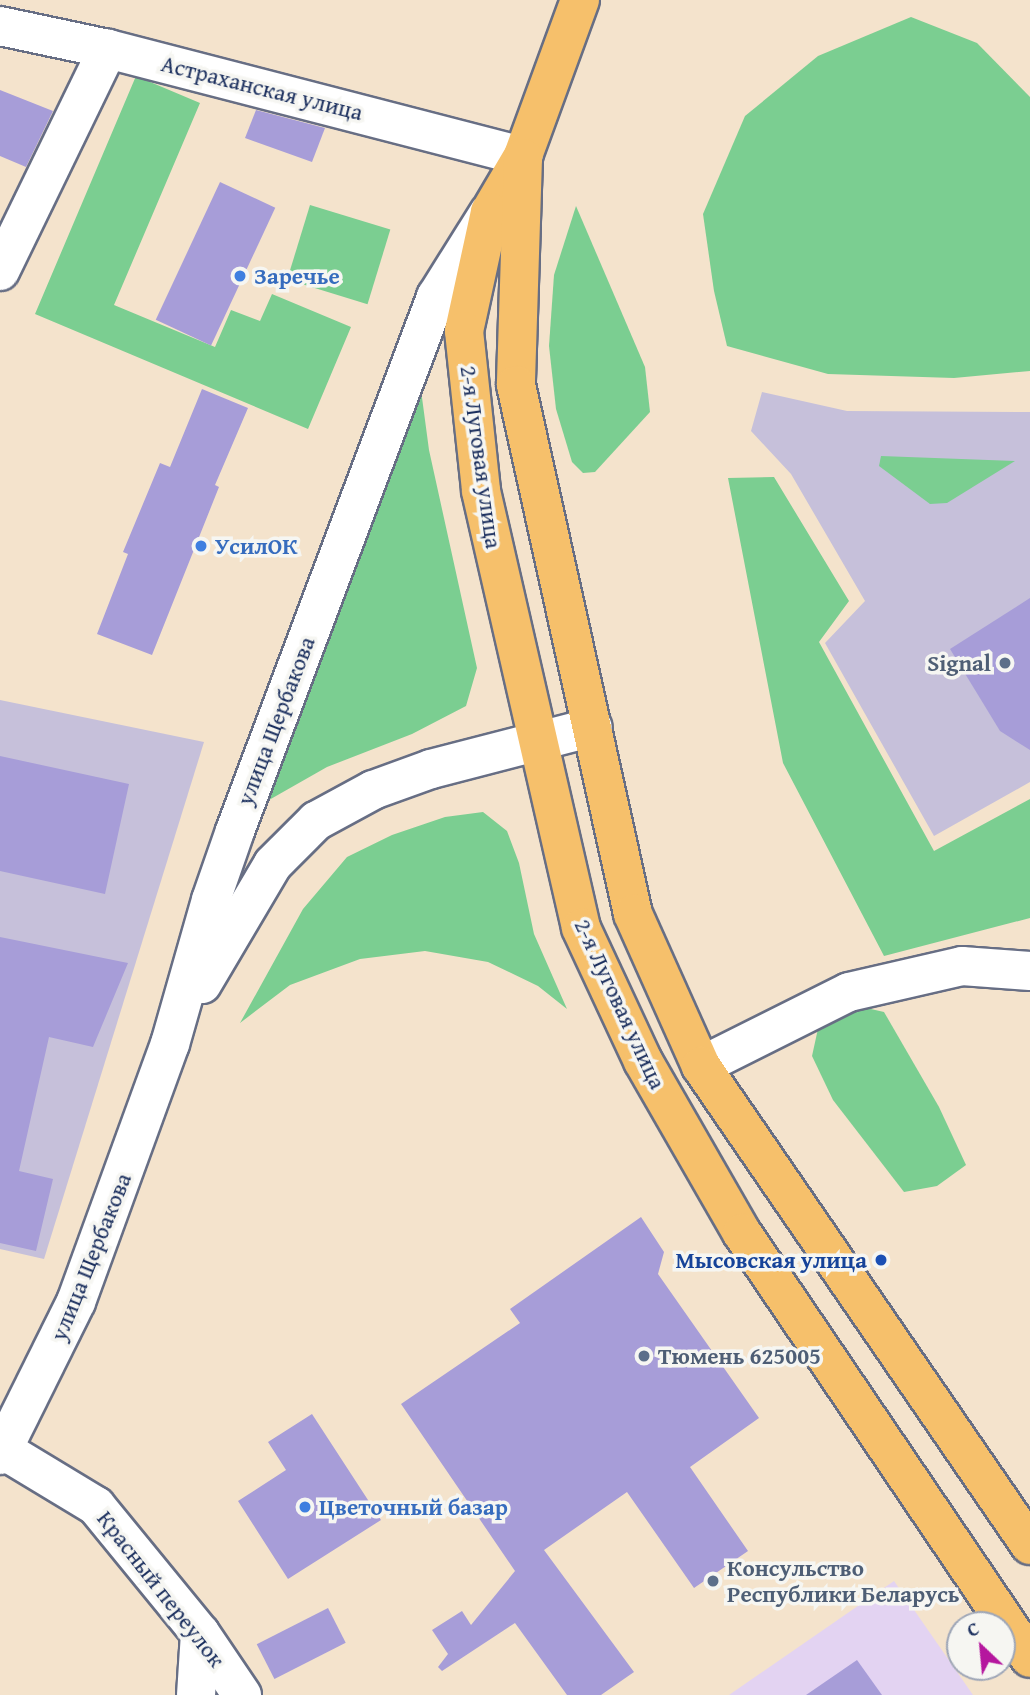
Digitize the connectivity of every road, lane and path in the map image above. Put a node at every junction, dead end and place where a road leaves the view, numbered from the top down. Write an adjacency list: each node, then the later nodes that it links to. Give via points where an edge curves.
1 (580, 0): 4 (main road, улица Щербакова)
2 (0, 26): 3 (street, Астраханская улица)
3 (108, 49): 4 (street, Астраханская улица); 6 (street)
4 (523, 156): 5 (main road, улица Щербакова); 7 (main road, 2-я Луговая улица, via 516,385)
5 (489, 212): 8 (main road, 2-я Луговая улица, via 464,331 481,491); 10 (street, улица Щербакова, via 436,297 235,831)
6 (0, 271)
7 (593, 727): 8 (street); 11 (main road, 2-я Луговая улица, via 633,914)
8 (539, 741): 10 (street, via 431,769 373,790 316,821 273,864); 15 (main road, 2-я Луговая улица, via 581,928 643,1061 742,1233)
9 (1030, 971): 11 (street, via 962,966 849,992)
10 (170, 1044): 12 (street, улица Щербакова, via 76,1302)
11 (701, 1066): 13 (main road, 2-я Луговая улица)
12 (1, 1451): 14 (street, Красный переулок, via 96,1506)
13 (1030, 1545)
14 (200, 1633): 16 (street); 17 (street, Красный переулок)
15 (1030, 1658)
16 (196, 1695)
17 (242, 1695)

